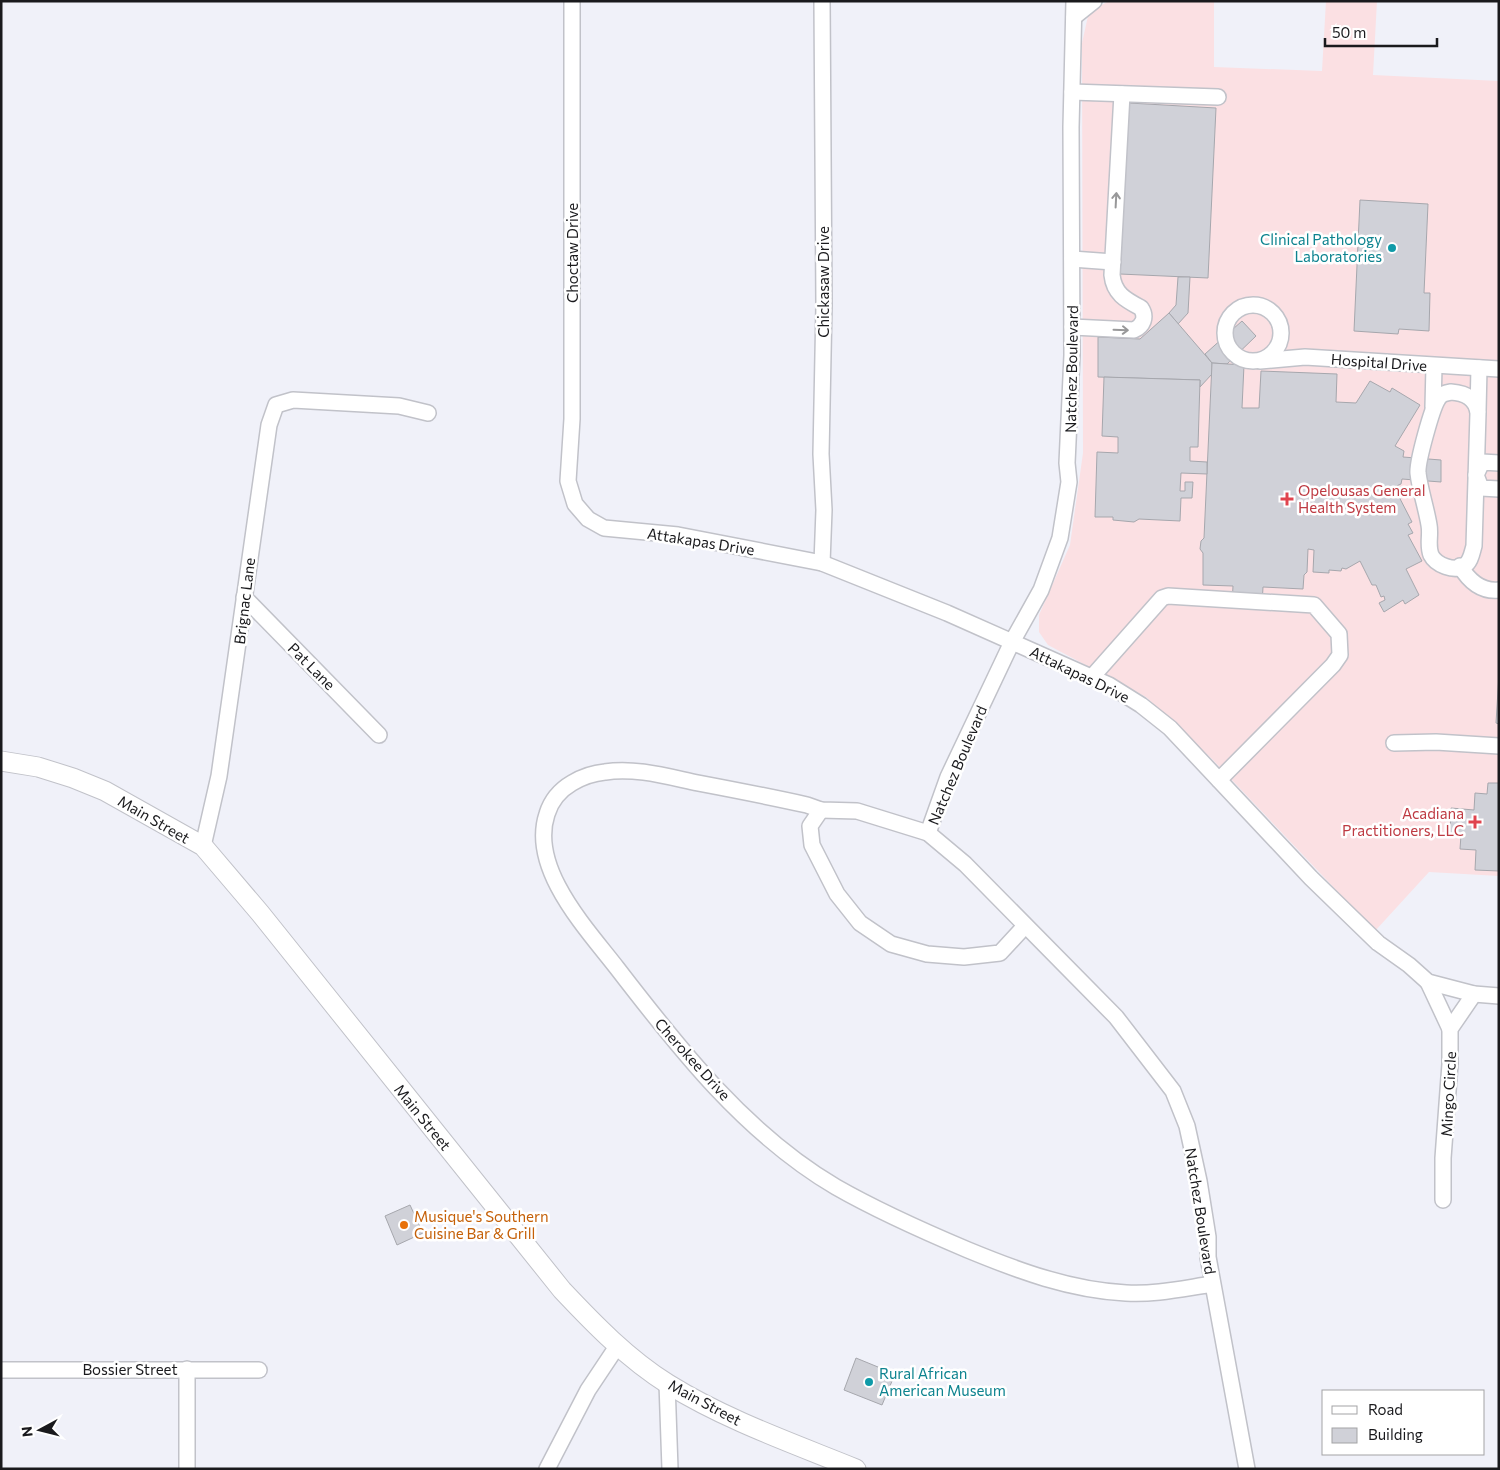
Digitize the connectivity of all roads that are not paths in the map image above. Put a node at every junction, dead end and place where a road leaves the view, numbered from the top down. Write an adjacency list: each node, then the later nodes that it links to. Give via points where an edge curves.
1 (572, 1): 24 (street, Choctaw Drive, via 572,410 568,481)
2 (822, 1): 25 (street, Chickasaw Drive)
3 (1074, 1): 5 (street, Natchez Boulevard)
4 (1094, 1): 5 (street)
5 (1074, 17): 6 (street, Natchez Boulevard)
6 (1072, 92): 7 (street); 9 (street, Natchez Boulevard)
7 (1122, 94): 8 (street); 10 (street, one-way to 7)
8 (1218, 97)
9 (1072, 259): 10 (street); 11 (street, Natchez Boulevard)
10 (1113, 262): 11 (street, one-way to 10, via 1134,330 1142,323 1144,312 1122,297 1113,283)
11 (1072, 328): 29 (street, Natchez Boulevard, via 1069,482 1060,538 1041,590)
12 (1280, 342): 13 (street, via 1288,351); 14 (street); 14 (street, Hospital Drive, via 1280,323 1268,308 1250,304 1233,312 1224,329 1228,347 1241,359)
13 (1305, 357): 14 (street, Hospital Drive); 15 (street, Hospital Drive)
14 (1260, 361)
15 (1434, 366): 16 (street, Hospital Drive); 18 (street)
16 (1480, 368): 17 (street, Hospital Drive); 20 (street)
17 (1499, 369)
18 (1433, 410): 20 (street, via 1443,394 1451,392 1467,395 1477,406); 26 (street, via 1418,472 1429,524 1429,546 1436,562)
19 (428, 413): 28 (street, Brignac Lane, via 399,406 293,400 276,405 269,425)
20 (1478, 413): 22 (street)
21 (1499, 463): 22 (street, via 1482,462)
22 (1476, 475): 23 (street, via 1481,488); 26 (street, via 1474,546 1471,557 1464,566)
23 (1499, 489)
24 (575, 504): 25 (street, Attakapas Drive, via 588,519 604,528 678,535)
25 (822, 563): 29 (street, Attakapas Drive, via 947,612)
26 (1460, 566): 27 (street, via 1477,586)
27 (1499, 590)
28 (244, 597): 31 (street, Pat Lane); 38 (street, Brignac Lane, via 220,776)
29 (1012, 642): 30 (street, Attakapas Drive); 37 (street, Natchez Boulevard, via 948,777)
30 (1092, 677): 35 (street, Attakapas Drive, via 1141,705 1170,728); 35 (street, via 1162,598 1168,596 1314,605 1339,634 1340,654 1333,665)
31 (379, 735)
32 (1394, 743): 33 (street)
33 (1499, 746)
34 (1, 761): 38 (main road, Main Street, via 38,767 97,788)
35 (1219, 780): 40 (street, Attakapas Drive, via 1364,931)
36 (822, 810): 37 (street, Cherokee Drive, via 857,811); 39 (street, via 810,826 812,845 837,894 860,923 891,944 936,955 964,957 1000,952); 45 (street, Cherokee Drive, via 661,775 606,771 571,783 557,794 543,830 544,848 556,884 577,916 686,1056 731,1103 802,1165 898,1220 1002,1264 1055,1282 1128,1294)
37 (928, 834): 39 (street, Natchez Boulevard, via 965,864)
38 (203, 846): 46 (main road, Main Street, via 562,1290)
39 (1025, 926): 45 (street, Natchez Boulevard, via 1116,1017 1173,1091 1187,1126 1199,1181)
40 (1428, 982): 41 (street, Attakapas Drive); 43 (street)
41 (1474, 994): 42 (street, Attakapas Drive); 43 (street, Mingo Circle)
42 (1499, 996)
43 (1450, 1029): 44 (street, Mingo Circle)
44 (1443, 1200)
45 (1213, 1284): 55 (street, Natchez Boulevard)
46 (618, 1345): 50 (main road, Main Street); 52 (street, via 588,1390)
47 (187, 1369): 48 (street, Bossier Street); 49 (street, Bossier Street); 51 (street)
48 (1, 1370)
49 (259, 1370)
50 (667, 1383): 53 (street); 54 (main road, Main Street, via 742,1422)
51 (187, 1469)
52 (547, 1469)
53 (670, 1469)
54 (856, 1469)
55 (1247, 1469)

